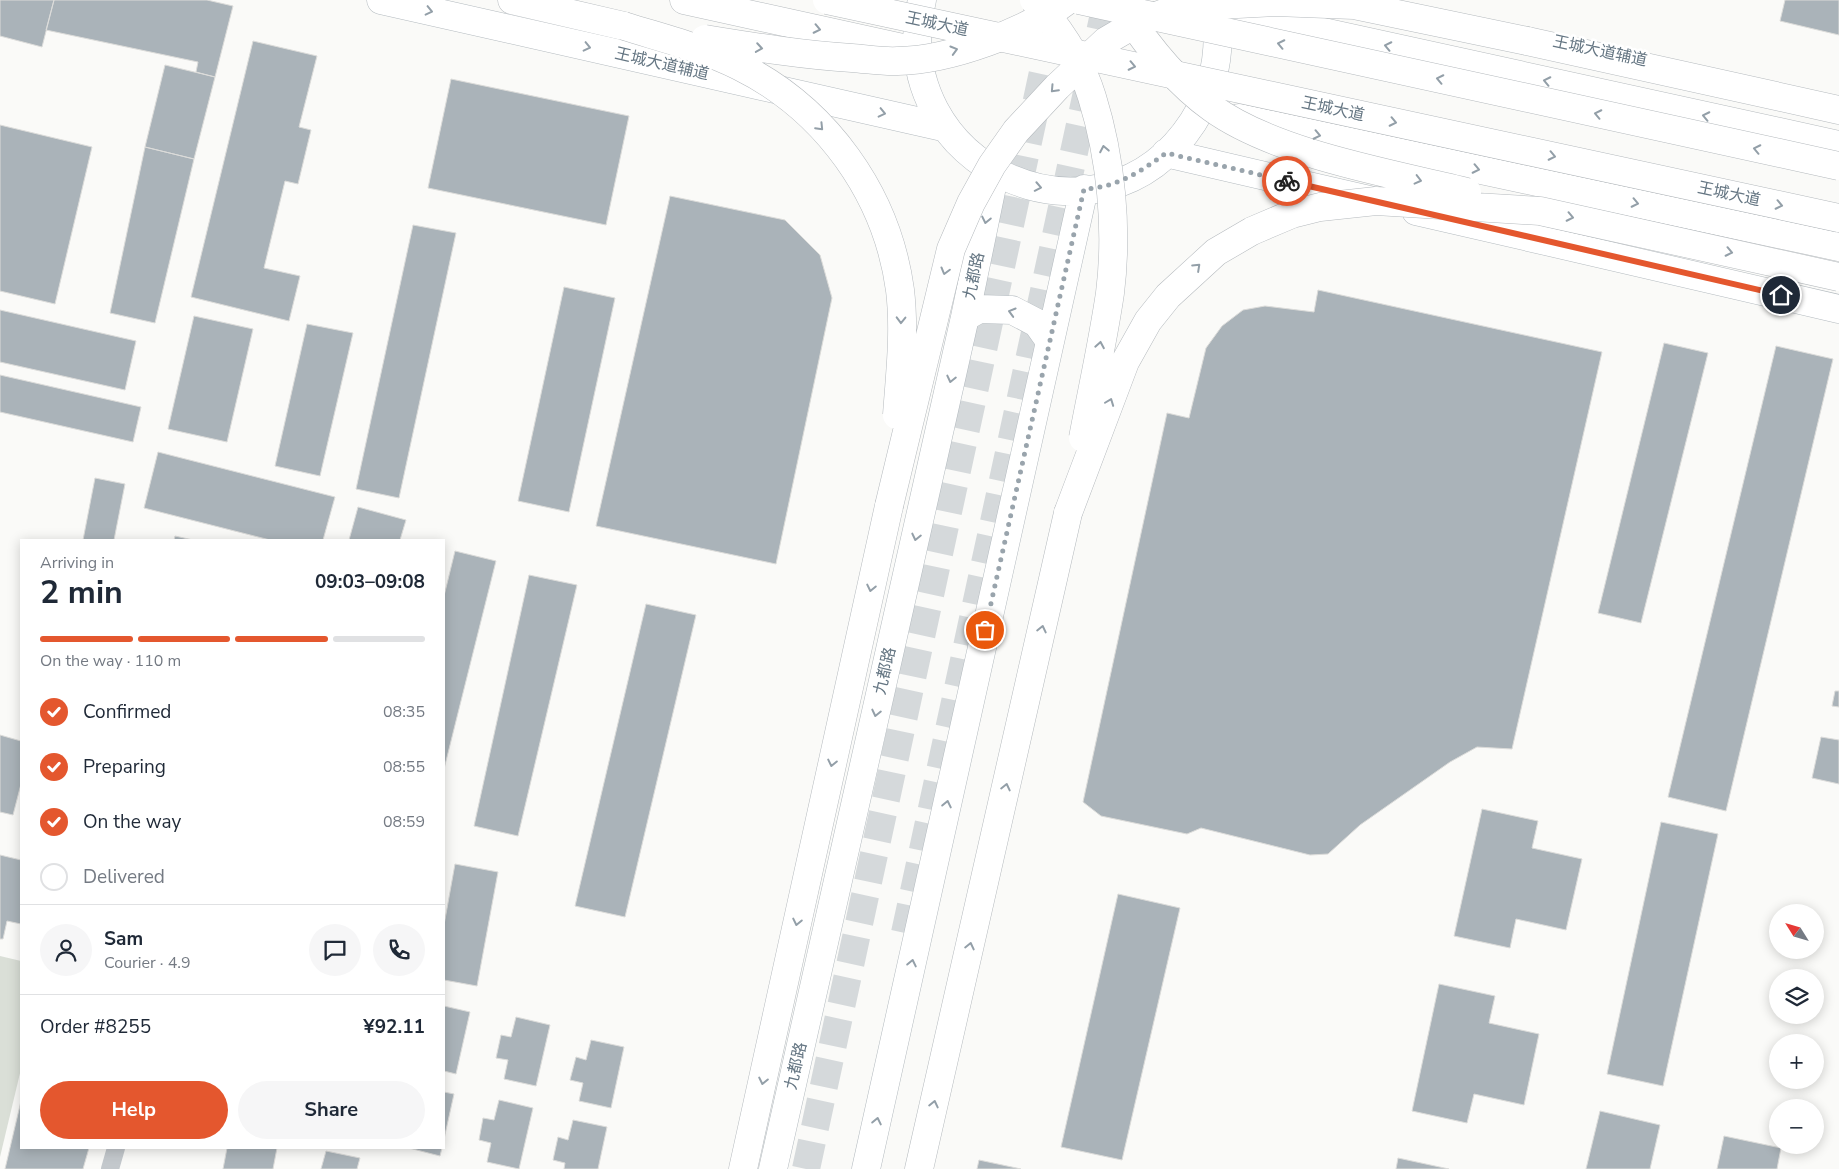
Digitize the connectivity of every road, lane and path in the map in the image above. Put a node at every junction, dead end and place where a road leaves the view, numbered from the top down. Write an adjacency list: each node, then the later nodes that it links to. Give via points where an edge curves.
1 (381, 0): 19 (main road, 王城大道辅道, one-way to 19)
2 (512, 0): 13 (main road)
3 (684, 0): 15 (main road, 王城大道, one-way to 15)
4 (827, 0): 26 (main road, 王城大道, one-way to 26, bridge)
5 (922, 0): 15 (main road, via 916,24)
6 (1034, 0): 33 (main road, one-way to 6, bridge, via 1110,292 1110,194 1092,96 1060,33)
7 (1068, 0): 13 (main road, one-way to 7, bridge, via 794,54 898,61 950,52 1020,29)
8 (1079, 0): 22 (main road, one-way to 8, bridge)
9 (1118, 0): 25 (main road, one-way to 25, bridge, via 1158,58 1186,86 1213,108 1248,128 1330,158)
10 (1362, 0): 16 (main road, 王城大道辅道)
11 (1420, 0): 14 (main road, bridge)
12 (1214, 4): 17 (main road, via 1218,56 1212,84); 20 (main road, one-way to 12)
13 (624, 26): 32 (main road, one-way to 32, bridge, via 722,58 758,77 817,123 865,183 883,220 900,291 902,316)
14 (1527, 41): 18 (main road); 32 (main road, one-way to 32, bridge, via 1354,5 1275,2 1180,8 1135,24 1106,41 1063,80 1016,131 970,203 950,249)
15 (916, 51): 19 (main road, via 929,102)
16 (1839, 102)
17 (1201, 110): 21 (main road); 27 (main road, 王城大道, one-way to 27)
18 (1839, 110)
19 (943, 127): 23 (main road, via 962,147)
20 (1839, 146)
21 (1166, 153): 24 (main road, via 1143,170 1118,182); 29 (main road)
22 (1839, 166)
23 (996, 172): 24 (main road, one-way to 24, via 1036,188); 30 (main road, 九都路, one-way to 30)
24 (1084, 189): 31 (main road)
25 (1540, 210): 28 (main road, one-way to 28, bridge); 33 (main road, one-way to 25, bridge, via 1125,362 1148,321 1168,296 1216,252 1274,221 1320,207 1404,201)
26 (1839, 218)
27 (1839, 246)
28 (1839, 277)
29 (1839, 308)
30 (965, 317): 31 (main road, one-way to 30, via 1037,323 1012,310 979,309); 37 (main road, 九都路, one-way to 37)
31 (1049, 340): 38 (main road, one-way to 31)
32 (889, 506): 36 (main road, one-way to 36)
33 (1068, 513): 39 (main road, one-way to 33)
34 (116, 1149): 35 (lane)
35 (110, 1169)
36 (743, 1169)
37 (773, 1169)
38 (866, 1169)
39 (919, 1169)

